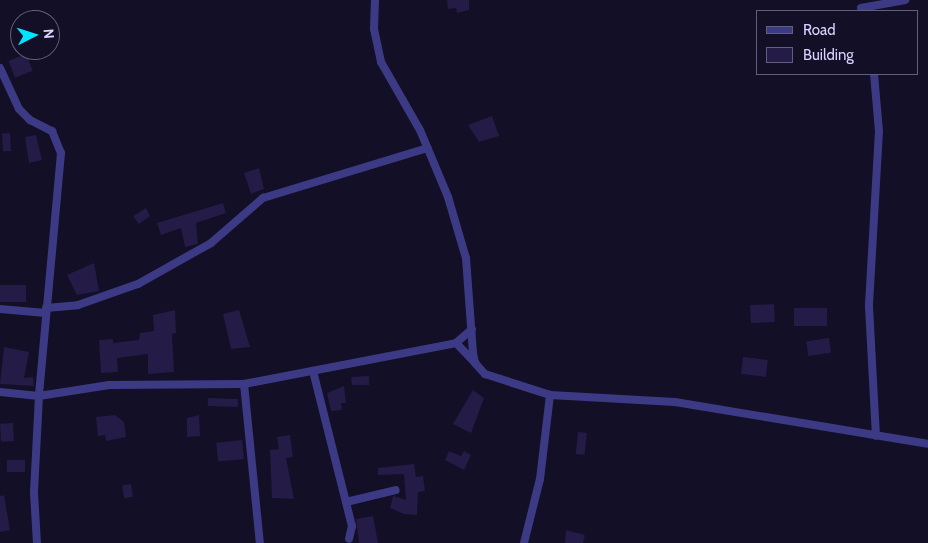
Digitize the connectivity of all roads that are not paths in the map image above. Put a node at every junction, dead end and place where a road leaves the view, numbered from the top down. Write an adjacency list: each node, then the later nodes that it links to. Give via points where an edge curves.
1 (375, 0): 6 (street, via 374,29 381,62)
2 (905, 0): 3 (street)
3 (861, 6)
4 (0, 68): 8 (street, via 19,109 30,120 52,131 61,153)
5 (874, 75): 17 (street, via 879,131 869,307)
6 (428, 148): 8 (street, via 263,198 212,243 138,284 78,305); 9 (street, via 466,258)
7 (0, 309): 8 (street)
8 (46, 310): 16 (street)
9 (472, 329): 10 (street); 11 (street)
10 (456, 343): 11 (street); 12 (street)
11 (476, 363): 15 (street, via 485,374)
12 (313, 371): 13 (street); 20 (street)
13 (244, 384): 16 (street, via 109,385); 23 (street)
14 (0, 392): 16 (street)
15 (550, 395): 17 (street, via 675,402); 24 (street, via 540,479)
16 (39, 396): 22 (street, via 34,493)
17 (876, 436): 18 (street)
18 (928, 444)
19 (396, 490): 20 (street)
20 (346, 502): 21 (street, via 352,526)
21 (349, 539)
22 (37, 543)
23 (260, 543)
24 (524, 543)

